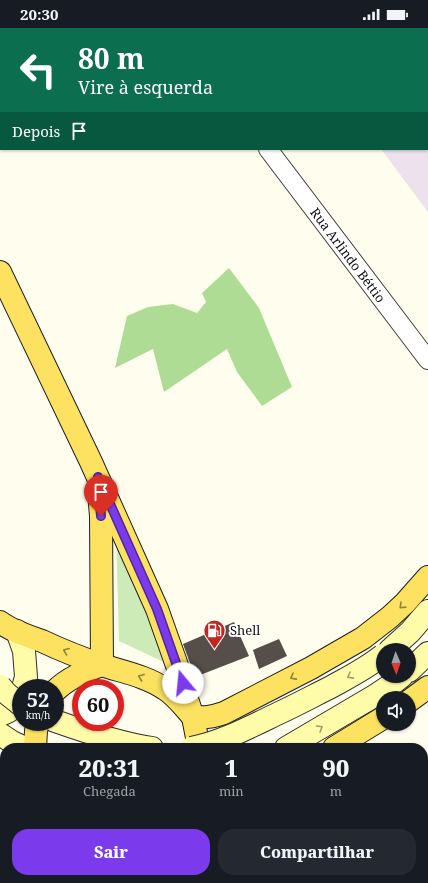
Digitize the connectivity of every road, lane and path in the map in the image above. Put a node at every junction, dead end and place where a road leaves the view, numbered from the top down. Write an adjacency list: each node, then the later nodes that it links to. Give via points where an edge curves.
1 (269, 150): 3 (street, Rua Arlindo Béttio)
2 (0, 272): 4 (main road)
3 (428, 360)
4 (98, 477): 12 (main road, via 101,516); 23 (main road, via 157,609)
5 (428, 577): 21 (main road, one-way to 21, via 405,603 363,638)
6 (428, 611): 8 (main road)
7 (9, 626): 12 (main road, one-way to 7); 13 (main road, via 24,650)
8 (398, 643)
9 (428, 653): 11 (main road)
10 (376, 660): 32 (main road, one-way to 32, bridge, via 357,673 297,704)
11 (416, 664)
12 (102, 665): 14 (main road); 23 (main road, one-way to 12, via 171,694 159,686 126,671)
13 (26, 679)
14 (64, 683)
15 (393, 683): 34 (main road, one-way to 15)
16 (0, 686): 19 (main road, bridge)
17 (428, 687): 18 (main road)
18 (416, 696)
19 (12, 698)
20 (12, 709): 22 (main road)
21 (224, 713): 23 (main road, via 213,717); 33 (main road, via 217,733)
22 (0, 715)
23 (193, 717): 31 (main road)
24 (376, 722): 35 (main road)
25 (64, 724): 30 (main road)
26 (36, 731): 29 (main road)
27 (0, 734): 28 (main road)
28 (14, 743)
29 (35, 743)
30 (125, 743)
31 (198, 743)
32 (211, 743)
33 (218, 743)
34 (294, 743)
35 (342, 743)

